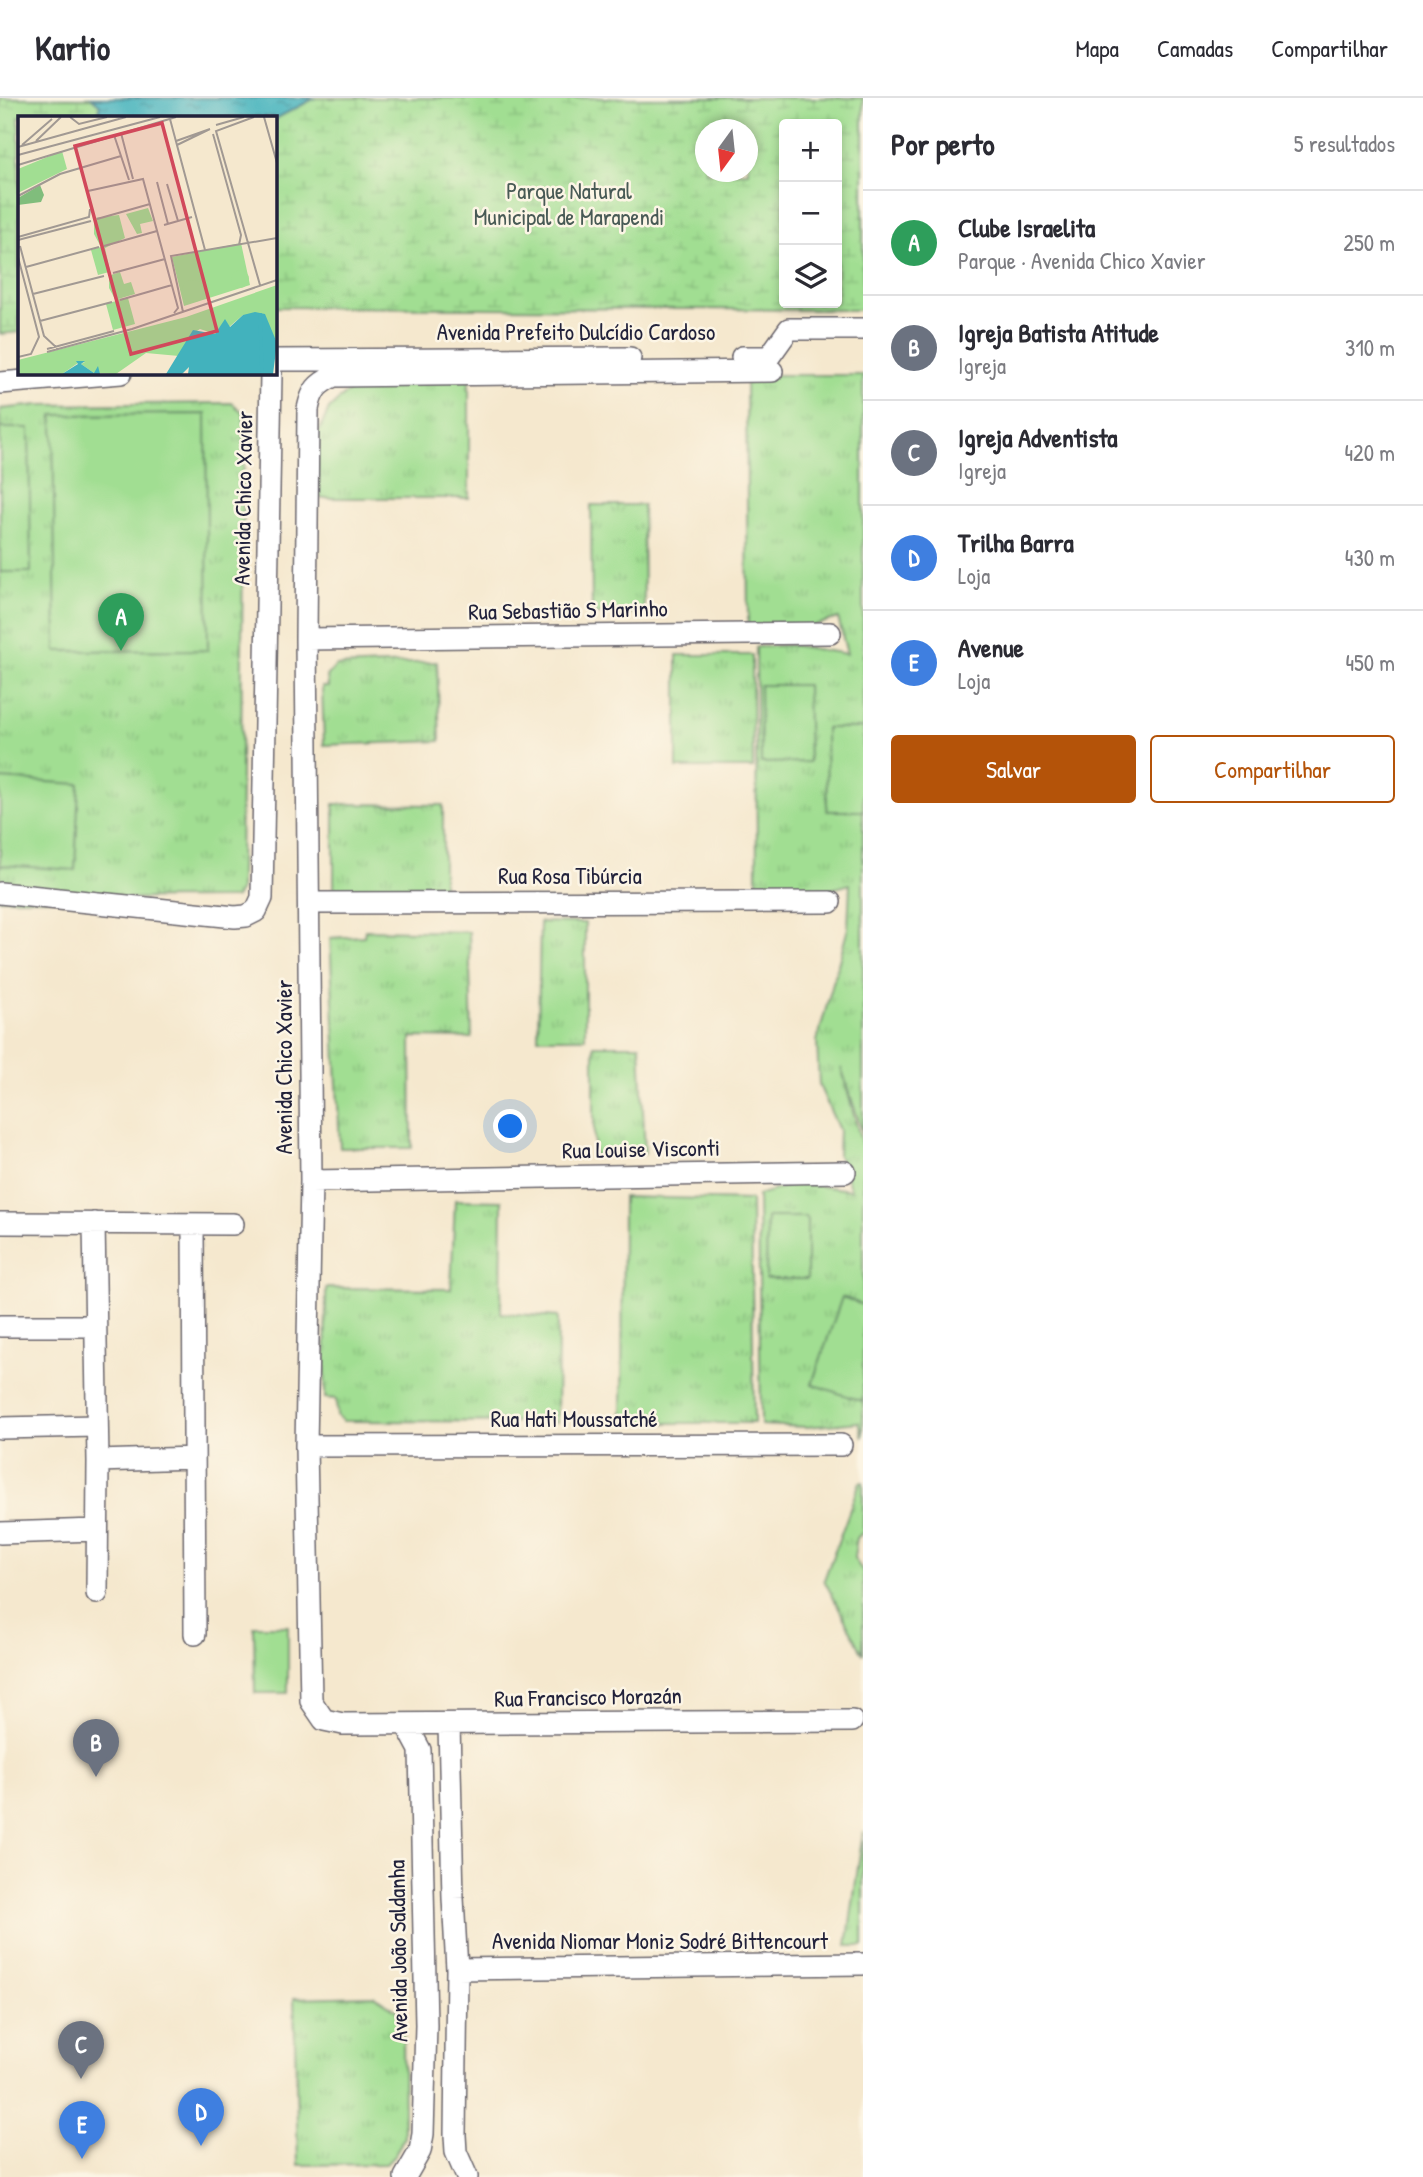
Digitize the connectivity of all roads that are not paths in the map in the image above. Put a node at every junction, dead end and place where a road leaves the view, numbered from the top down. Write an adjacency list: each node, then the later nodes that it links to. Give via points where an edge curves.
1 (863, 329): 2 (street, Avenida Prefeito Dulcídio Cardoso, via 789,329 769,357)
2 (276, 360)
3 (772, 371): 7 (street, Avenida Prefeito Dulcídio Cardoso, via 334,376 318,383)
4 (109, 374): 6 (street)
5 (271, 374): 10 (street, Avenida Chico Xavier, via 262,898 256,911 235,917)
6 (0, 383)
7 (308, 409): 9 (street, Avenida Chico Xavier)
8 (830, 633): 9 (street, Rua Sebastião S Marinho)
9 (306, 639): 12 (street, Avenida Chico Xavier)
10 (0, 893)
11 (830, 902): 12 (street, Rua Rosa Tibúrcia)
12 (310, 903): 14 (street, Avenida Chico Xavier)
13 (845, 1172): 14 (street, Rua Louise Visconti)
14 (311, 1181): 24 (street, Avenida Chico Xavier)
15 (0, 1223): 16 (street)
16 (94, 1223): 17 (street); 20 (street)
17 (194, 1224): 18 (street); 25 (street)
18 (233, 1224)
19 (0, 1326): 20 (street)
20 (95, 1326): 21 (street)
21 (97, 1426): 22 (street); 26 (street)
22 (0, 1428)
23 (841, 1445): 24 (street, Rua Hati Moussatché)
24 (306, 1446): 31 (street, Avenida Chico Xavier, via 311,1701)
25 (193, 1458): 26 (street); 30 (street)
26 (98, 1461): 27 (street)
27 (97, 1530): 28 (street); 29 (street)
28 (0, 1533)
29 (97, 1593)
30 (195, 1634)
31 (324, 1720): 33 (street, Rua Francisco Morazán)
32 (852, 1721): 34 (street, Rua Francisco Morazán)
33 (406, 1724): 34 (street, Rua Francisco Morazán); 37 (street, Avenida João Saldanha, via 420,1750)
34 (449, 1724): 36 (street)
35 (863, 1964): 36 (street, Avenida Niomar Moniz Sodré Bittencourt)
36 (457, 1969): 38 (street)
37 (426, 2025): 38 (street); 39 (street, Avenida João Saldanha, via 423,2134 420,2151)
38 (456, 2026): 40 (street, via 456,2152)
39 (405, 2177)
40 (467, 2177)

